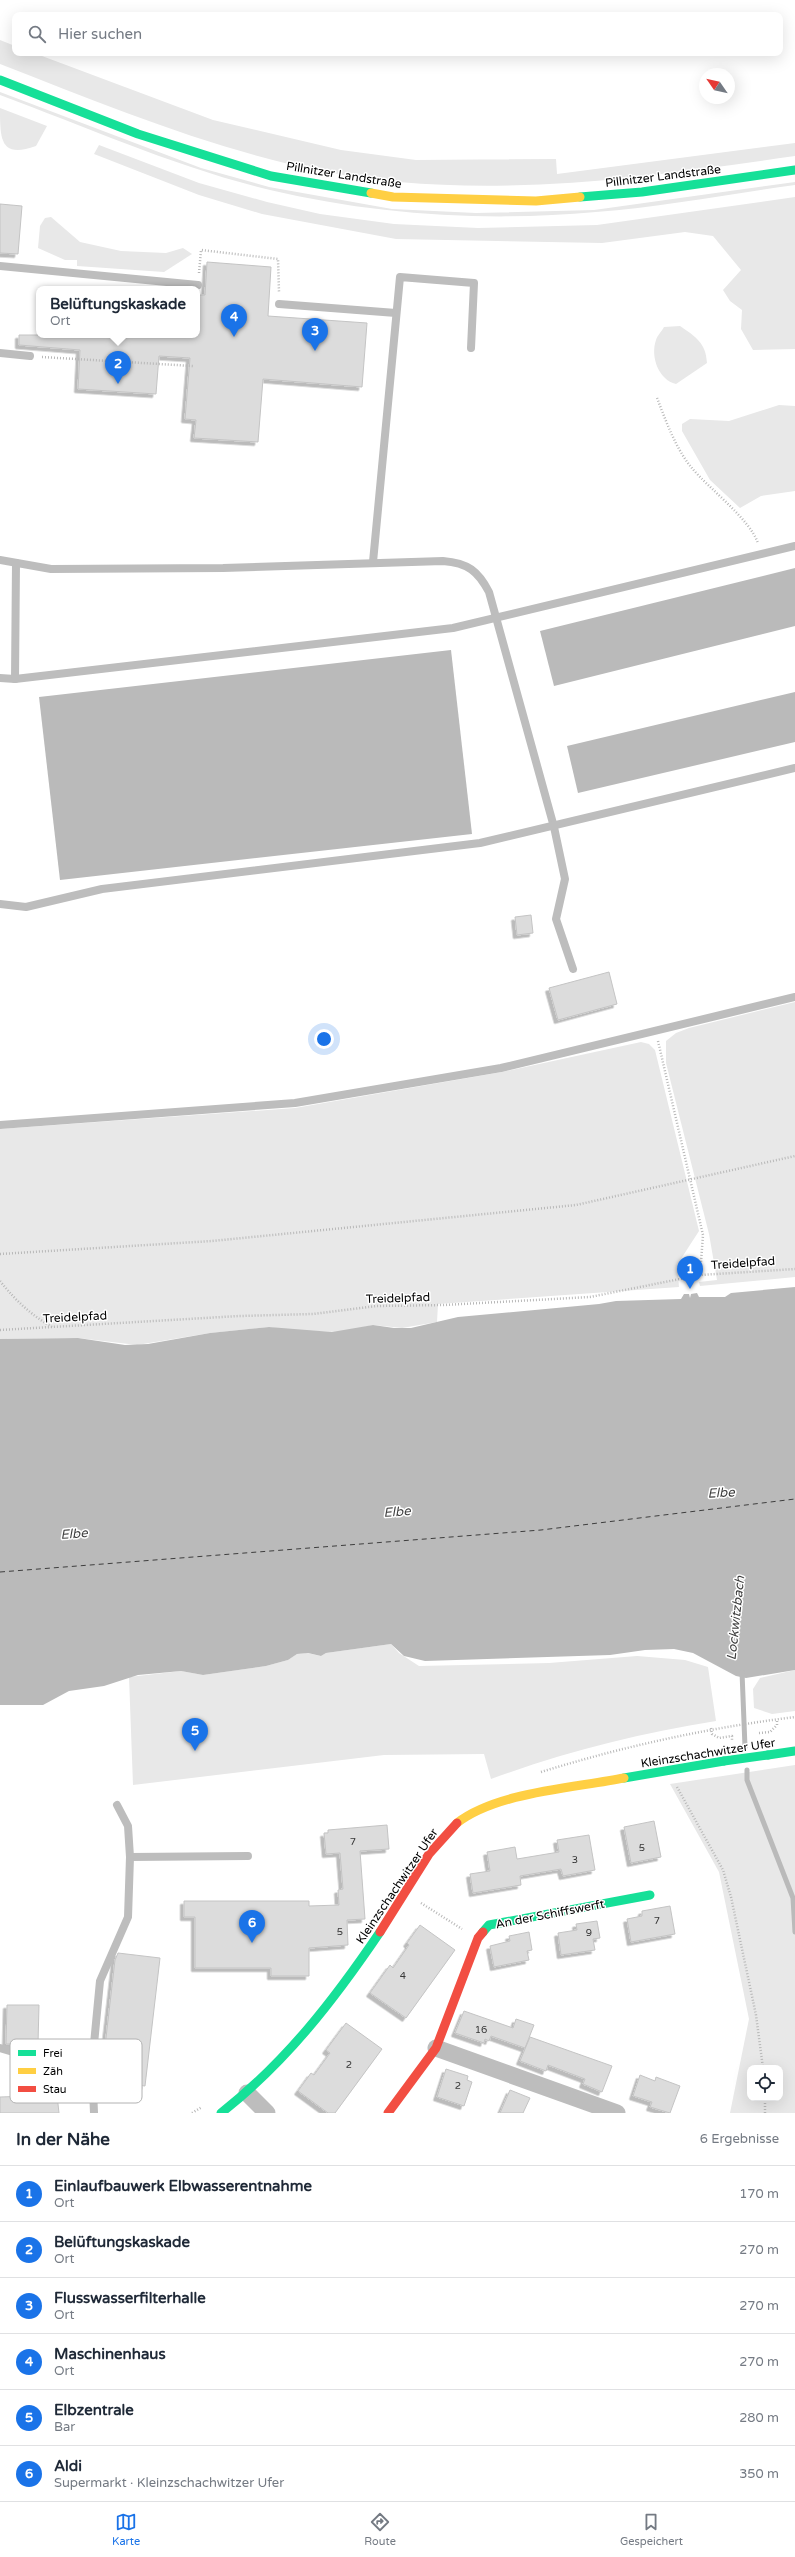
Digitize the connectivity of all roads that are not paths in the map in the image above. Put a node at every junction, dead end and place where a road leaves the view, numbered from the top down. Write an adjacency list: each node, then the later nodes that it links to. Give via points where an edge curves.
1 (0, 80): 2 (street, Pillnitzer Landstraße, via 138,134 272,176 393,197 536,201 642,192)
2 (795, 170)
3 (0, 266): 4 (lane)
4 (198, 285)
5 (279, 304): 6 (lane)
6 (396, 313): 7 (lane, via 400,277 474,283); 12 (lane)
7 (471, 348)
8 (0, 353): 9 (lane)
9 (30, 356)
10 (795, 546): 14 (lane)
11 (0, 560): 13 (lane)
12 (373, 562): 13 (lane, via 223,568 59,569); 14 (lane, via 444,561 464,564 480,576 489,592)
13 (16, 564): 16 (lane)
14 (496, 619): 16 (lane, via 453,628); 18 (lane)
15 (0, 678): 16 (lane)
16 (15, 679)
17 (795, 768): 18 (lane)
18 (554, 827): 19 (lane, via 480,843 102,889 26,907); 20 (lane, via 565,879 556,919)
19 (0, 904)
20 (573, 969)
21 (795, 997): 22 (lane, via 502,1068 295,1103)
22 (0, 1125)
23 (795, 1751): 32 (street, Kleinzschachwitzer Ufer, bridge, via 675,1769 520,1798 479,1810 453,1826 442,1836 324,2012 284,2058)
24 (117, 1805): 26 (lane, via 128,1826)
25 (248, 1856): 26 (lane)
26 (130, 1857): 28 (lane, via 128,1917 100,1982)
27 (650, 1895): 30 (street, An der Schiffswerft, via 489,1925 478,1938)
28 (95, 2039)
29 (0, 2048): 31 (lane)
30 (436, 2048): 37 (street, An der Schiffswerft); 38 (street)
31 (10, 2051)
32 (247, 2093): 35 (street, Kleinzschachwitzer Ufer); 36 (street)
33 (94, 2103): 34 (lane)
34 (94, 2113)
35 (221, 2113)
36 (267, 2113)
37 (388, 2113)
38 (617, 2113)

